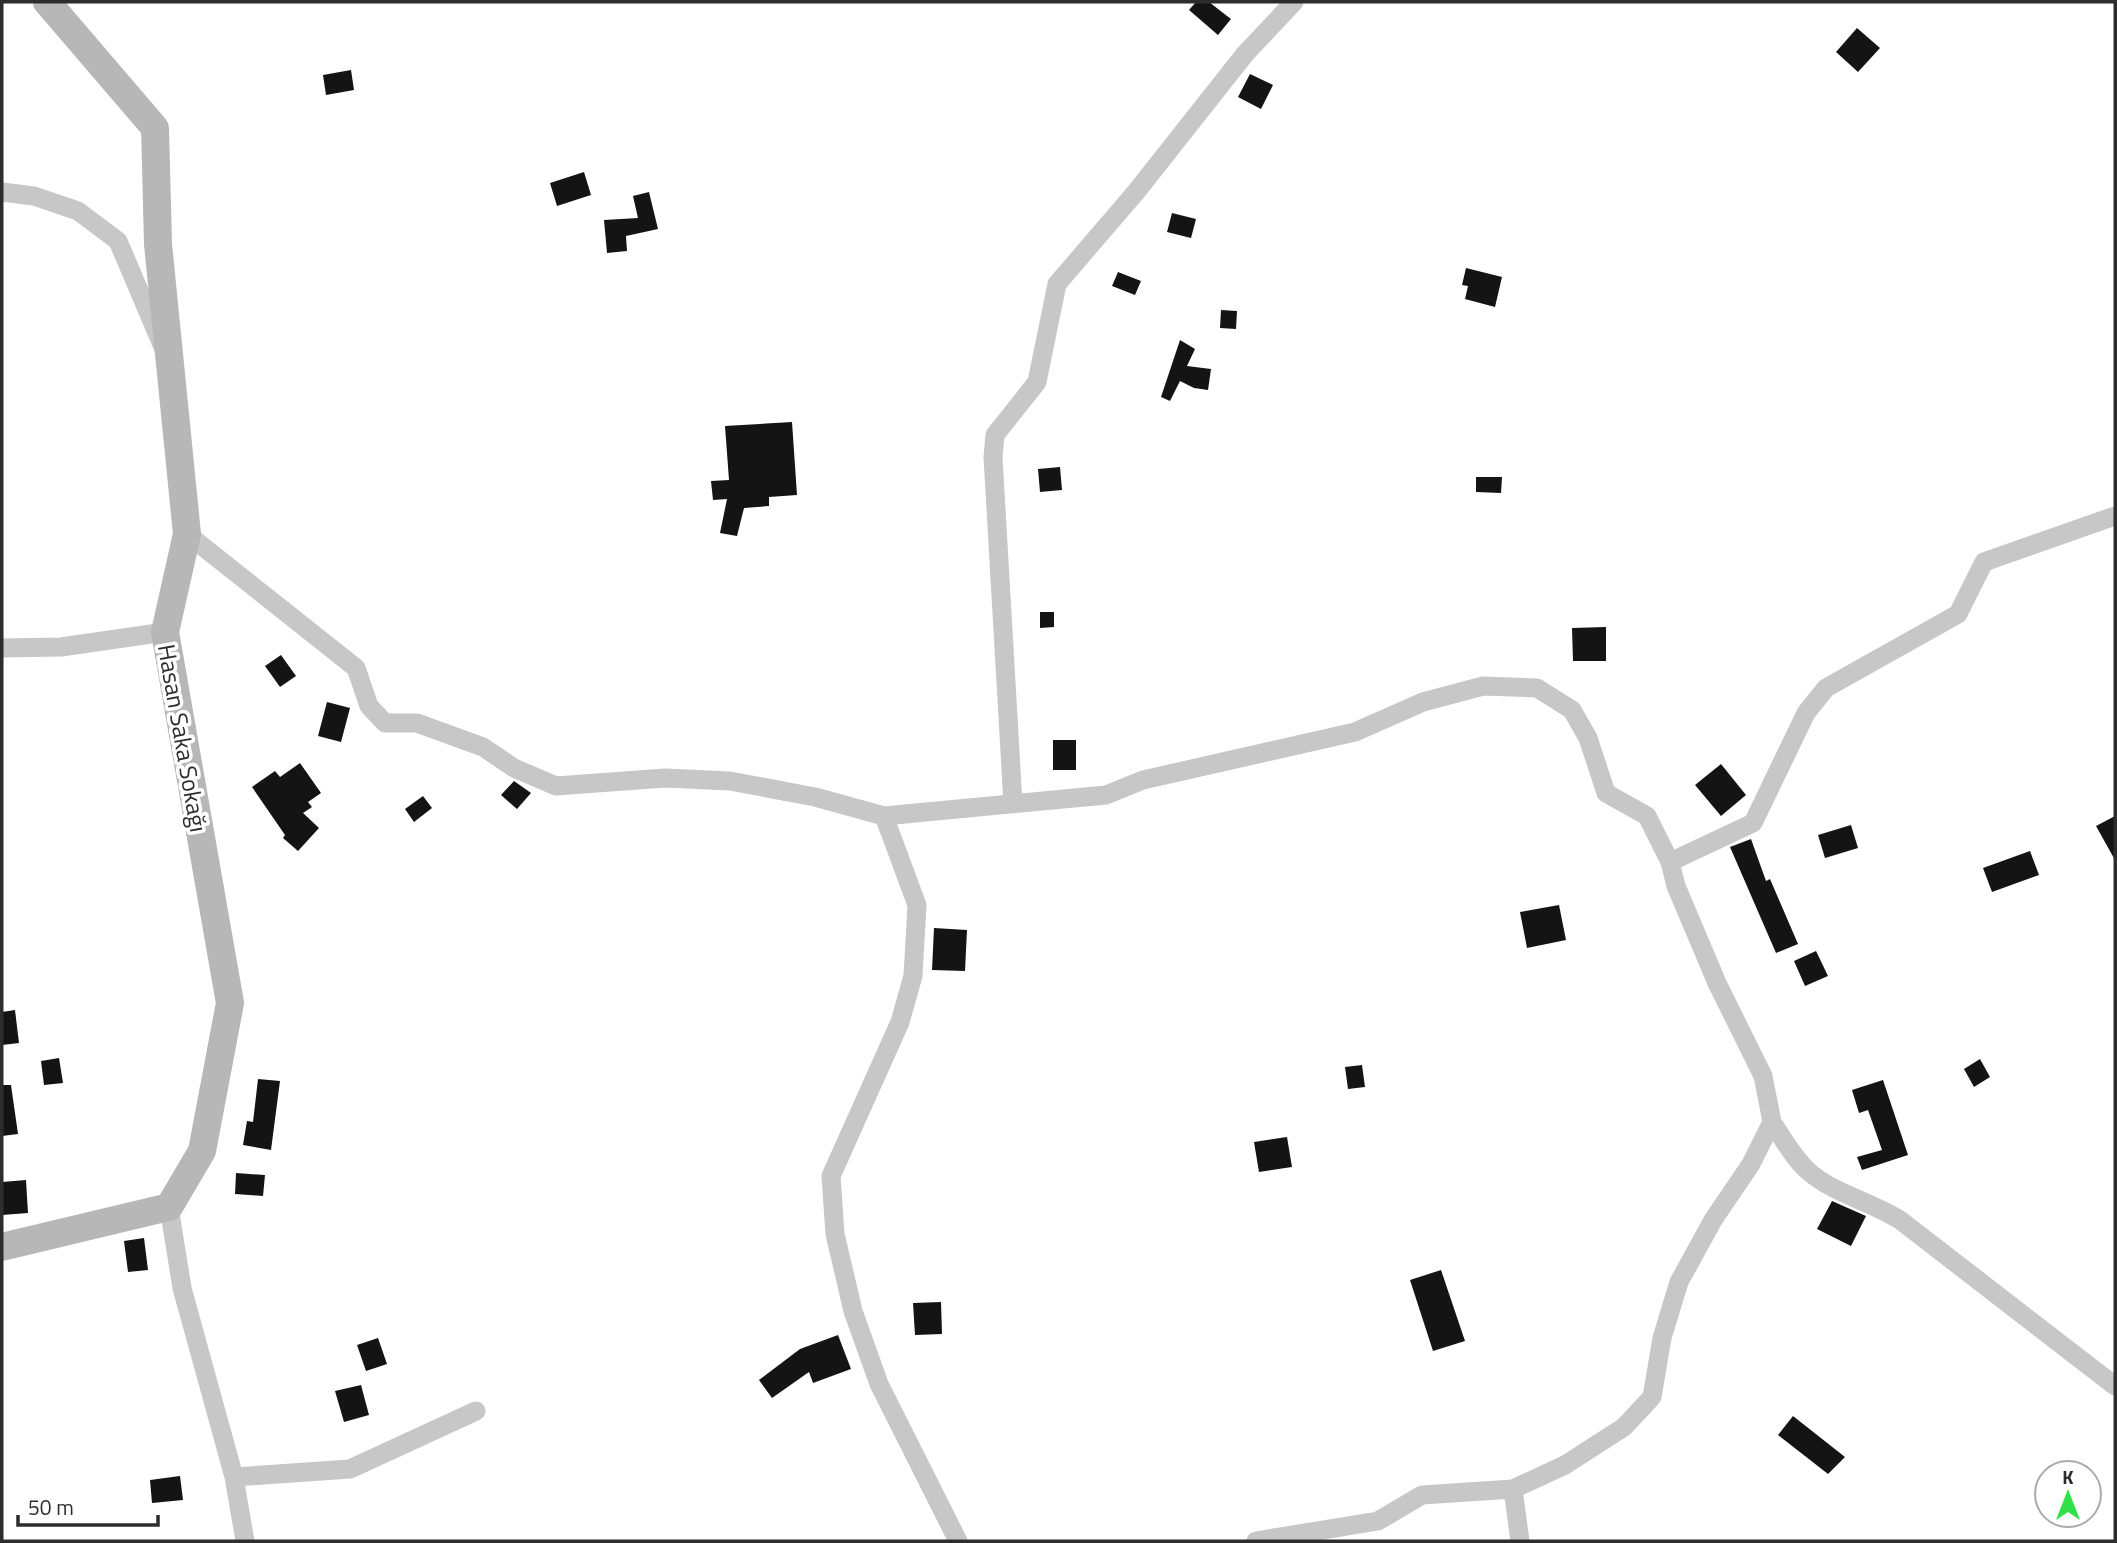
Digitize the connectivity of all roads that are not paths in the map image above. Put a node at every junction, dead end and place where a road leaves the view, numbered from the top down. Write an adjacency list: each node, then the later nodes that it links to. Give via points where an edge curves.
1 (47, 2): 4 (street, Hasan Saka Sokağı, via 155,128 158,244)
2 (1294, 2): 9 (street, via 1244,54 1057,284 1037,382 995,435)
3 (2, 192): 4 (street, via 34,196 78,211 118,241)
4 (169, 361): 6 (street, Hasan Saka Sokağı)
5 (2115, 516): 11 (street, via 1984,562 1958,614 1826,688 1806,713 1753,824)
6 (187, 534): 7 (street, Hasan Saka Sokağı); 10 (street, via 356,668 369,706 385,723 417,723 483,747 514,768 556,786 665,778 730,782 815,797)
7 (165, 632): 8 (street, via 61,647); 13 (street, Hasan Saka Sokağı, via 230,1003 202,1151)
8 (2, 648)
9 (1013, 804): 10 (street); 11 (street, via 1106,795 1143,780 1355,732 1423,702 1483,686 1537,688 1572,710 1588,738 1606,793 1647,816)
10 (884, 816): 20 (street, via 917,905 913,976 900,1022 831,1176 835,1234 853,1311 879,1384)
11 (1671, 862): 12 (street, via 1676,886 1712,971 1763,1076)
12 (1772, 1122): 15 (street, via 1810,1172 1899,1220); 18 (street, via 1679,1282 1662,1338 1652,1397 1624,1427 1565,1465)
13 (169, 1207): 14 (street); 17 (street, via 182,1287)
14 (2, 1247)
15 (2115, 1386)
16 (476, 1411): 17 (street, via 350,1469)
17 (234, 1477): 19 (street)
18 (1513, 1489): 21 (street, via 1422,1495 1378,1521); 22 (street)
19 (245, 1541)
20 (958, 1541)
21 (1256, 1541)
22 (1520, 1541)

